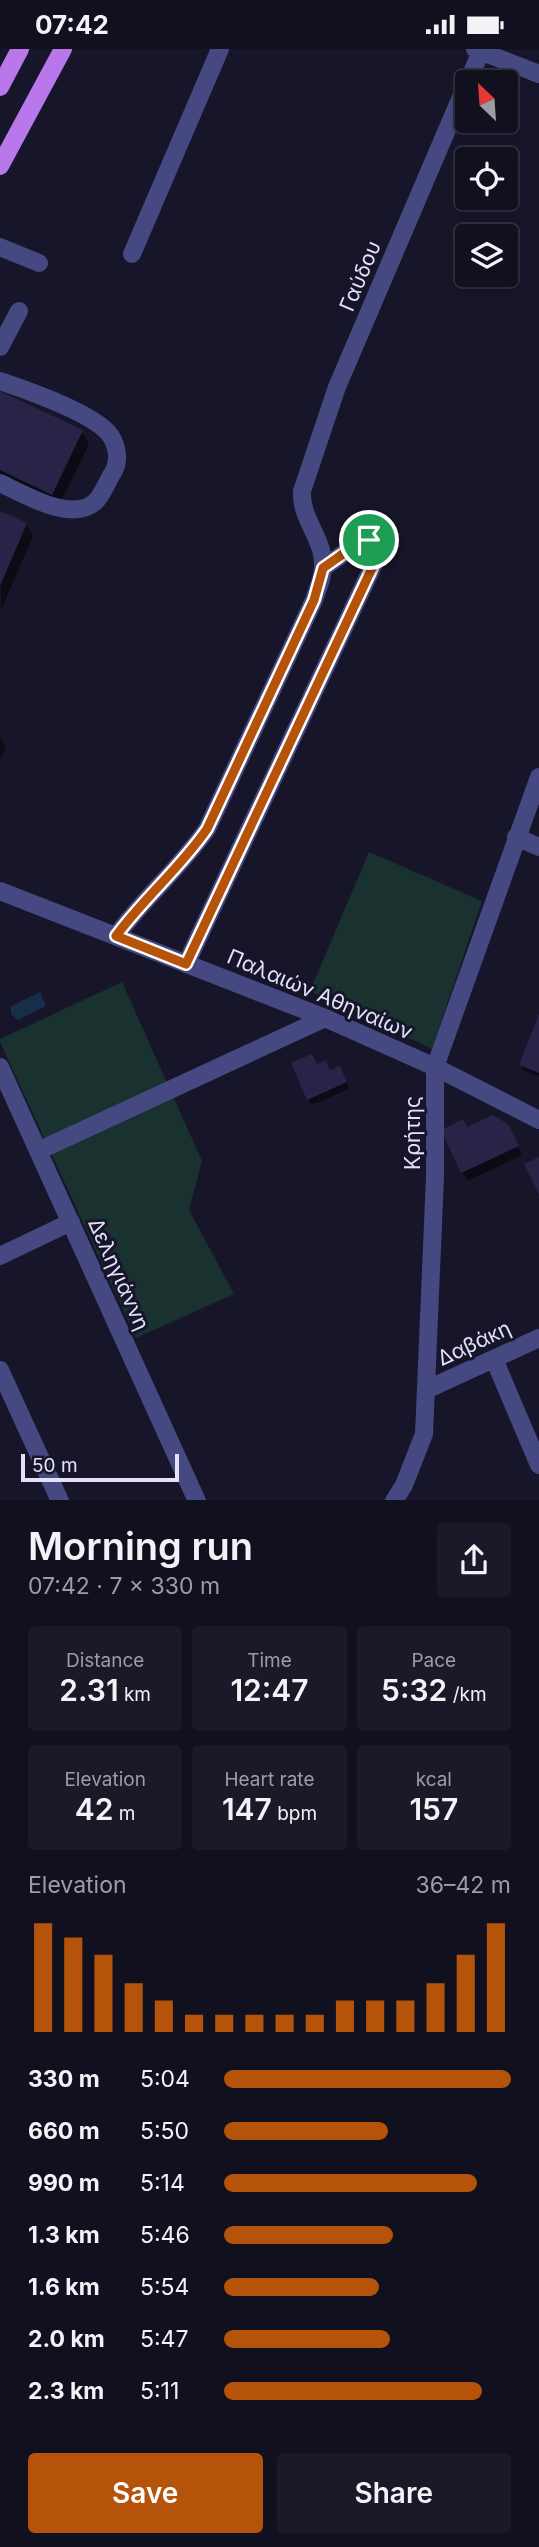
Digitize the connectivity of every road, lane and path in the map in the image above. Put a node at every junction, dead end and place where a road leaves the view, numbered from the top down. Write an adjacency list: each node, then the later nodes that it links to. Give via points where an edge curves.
1 (20, 49): 7 (main road)
2 (63, 49): 9 (main road)
3 (220, 49): 11 (street)
4 (478, 50): 5 (street, Γαύδου); 6 (street)
5 (471, 70)
6 (539, 74)
7 (0, 87)
8 (455, 111): 17 (street, Γαύδου, via 337,387 302,491 301,503)
9 (0, 166)
10 (0, 247): 12 (street)
11 (132, 254)
12 (39, 263)
13 (19, 311): 14 (street)
14 (0, 347)
15 (0, 381): 16 (street, via 99,424 110,435 117,466 94,502 74,510 55,507)
16 (0, 483)
17 (323, 568): 22 (street, via 314,600 207,829); 23 (street, via 364,540 381,545)
18 (539, 778): 19 (street, Κρήτης)
19 (516, 837): 20 (street); 26 (street, Κρήτης)
20 (539, 847)
21 (0, 891): 22 (street, Παλαιών Αθηναίων)
22 (116, 936): 23 (street, Παλαιών Αθηναίων)
23 (186, 964): 24 (street, Παλαιών Αθηναίων)
24 (325, 1018): 26 (street, Παλαιών Αθηναίων); 28 (street)
25 (0, 1067): 28 (street, Δεληγιάννη)
26 (435, 1067): 27 (street, Παλαιών Αθηναίων); 34 (street, Κρήτης)
27 (539, 1120)
28 (38, 1151): 29 (street, Δεληγιάννη)
29 (71, 1222): 30 (street); 36 (street, Δεληγιάννη)
30 (0, 1256)
31 (539, 1338): 32 (street, Δαβάκη)
32 (494, 1359): 34 (street, Δαβάκη); 35 (street)
33 (0, 1370): 37 (street)
34 (428, 1389): 38 (street, Κρήτης, via 424,1434)
35 (539, 1465)
36 (191, 1499)
37 (60, 1500)
38 (394, 1500)

